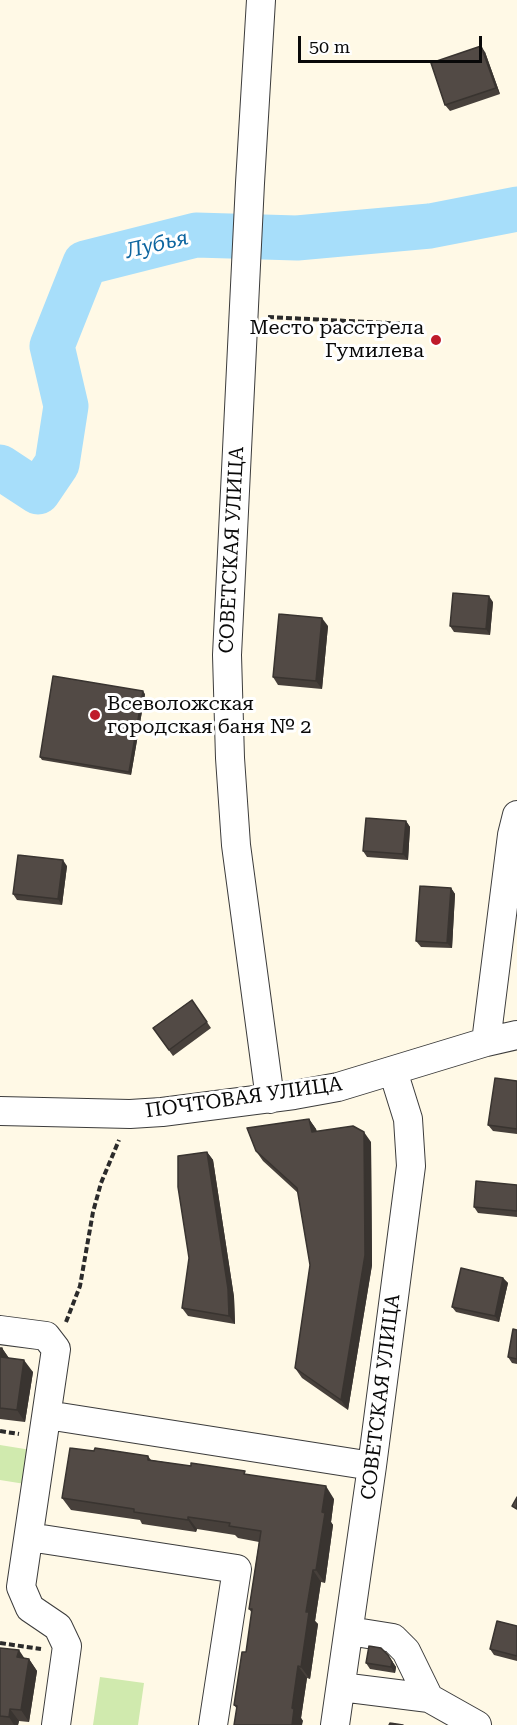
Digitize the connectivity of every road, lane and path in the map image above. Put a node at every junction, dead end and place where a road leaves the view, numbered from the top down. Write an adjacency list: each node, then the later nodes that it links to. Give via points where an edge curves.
1 (261, 0): 8 (street, СОВЕТСКАЯ УЛИЦА, via 227,655 236,845)
2 (266, 317): 3 (path)
3 (408, 324)
4 (517, 815): 6 (street)
5 (517, 1035): 6 (street, ПОЧТОВАЯ УЛИЦА)
6 (486, 1042): 7 (street, ПОЧТОВАЯ УЛИЦА)
7 (393, 1071): 8 (street, ПОЧТОВАЯ УЛИЦА, via 338,1087); 14 (street, СОВЕТСКАЯ УЛИЦА, via 408,1119 411,1166)
8 (270, 1099): 10 (street, ПОЧТОВАЯ УЛИЦА)
9 (0, 1111): 10 (street, ПОЧТОВАЯ УЛИЦА)
10 (130, 1114): 12 (path, via 101,1183 80,1286)
11 (0, 1330): 12 (street, via 46,1336)
12 (56, 1349): 13 (street)
13 (47, 1415): 14 (street); 15 (street)
14 (372, 1466): 16 (street, СОВЕТСКАЯ УЛИЦА)
15 (28, 1537): 18 (street, via 21,1587 30,1608 58,1627 67,1646); 22 (street, via 237,1569)
16 (349, 1631): 19 (street, СОВЕТСКАЯ УЛИЦА); 20 (street, via 393,1638 406,1651)
17 (0, 1643): 18 (path)
18 (66, 1653): 21 (street)
19 (341, 1687): 20 (street); 23 (street, СОВЕТСКАЯ УЛИЦА)
20 (429, 1698): 24 (street)
21 (56, 1725)
22 (213, 1725)
23 (335, 1725)
24 (477, 1725)

